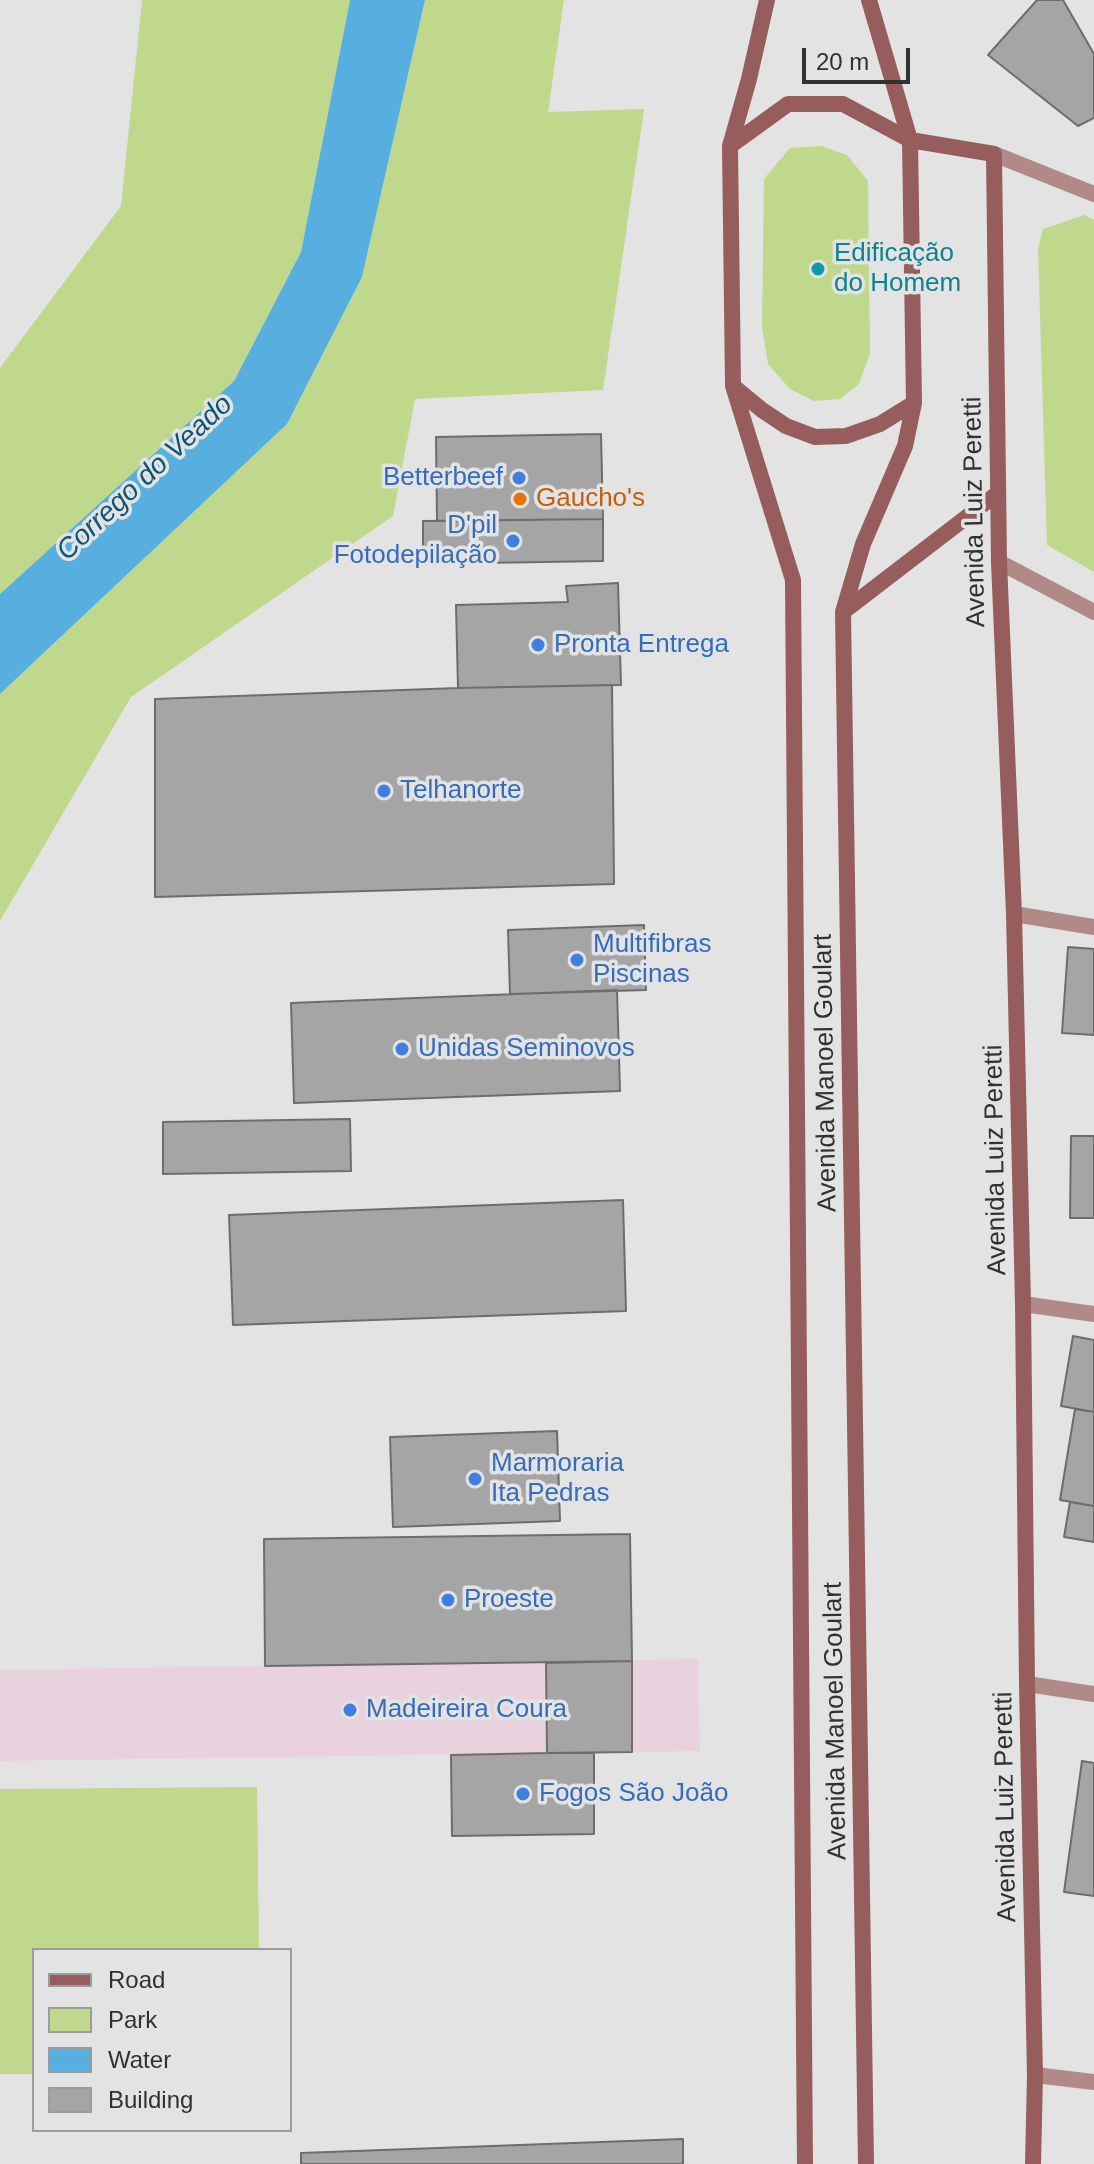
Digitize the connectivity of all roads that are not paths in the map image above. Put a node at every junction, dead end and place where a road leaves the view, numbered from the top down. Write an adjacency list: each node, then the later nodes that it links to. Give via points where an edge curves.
1 (767, 0): 4 (main road, Avenida Manoel Goulart)
2 (869, 0): 3 (main road, Avenida Manoel Goulart)
3 (910, 140): 4 (main road, via 843,104 788,104); 5 (main road); 8 (main road, Avenida Manoel Goulart)
4 (730, 146): 7 (main road, Avenida Manoel Goulart)
5 (994, 154): 6 (street); 9 (main road, Avenida Luiz Peretti)
6 (1094, 194)
7 (733, 386): 8 (main road, via 786,426 815,437 846,436 880,424); 21 (main road, Avenida Manoel Goulart, via 793,580)
8 (914, 403): 11 (main road, Avenida Manoel Goulart, via 905,446 863,544)
9 (998, 493): 10 (main road, Avenida Luiz Peretti); 11 (main road)
10 (999, 562): 12 (street); 13 (main road, Avenida Luiz Peretti)
11 (843, 612): 22 (main road, Avenida Manoel Goulart)
12 (1094, 612)
13 (1014, 914): 14 (street); 15 (main road, Avenida Luiz Peretti)
14 (1094, 927)
15 (1023, 1304): 16 (street); 17 (main road, Avenida Luiz Peretti)
16 (1094, 1314)
17 (1027, 1684): 18 (street); 19 (main road, Avenida Luiz Peretti)
18 (1094, 1694)
19 (1035, 2075): 20 (street); 23 (main road, Avenida Luiz Peretti)
20 (1094, 2082)
21 (805, 2164)
22 (866, 2164)
23 (1033, 2164)

